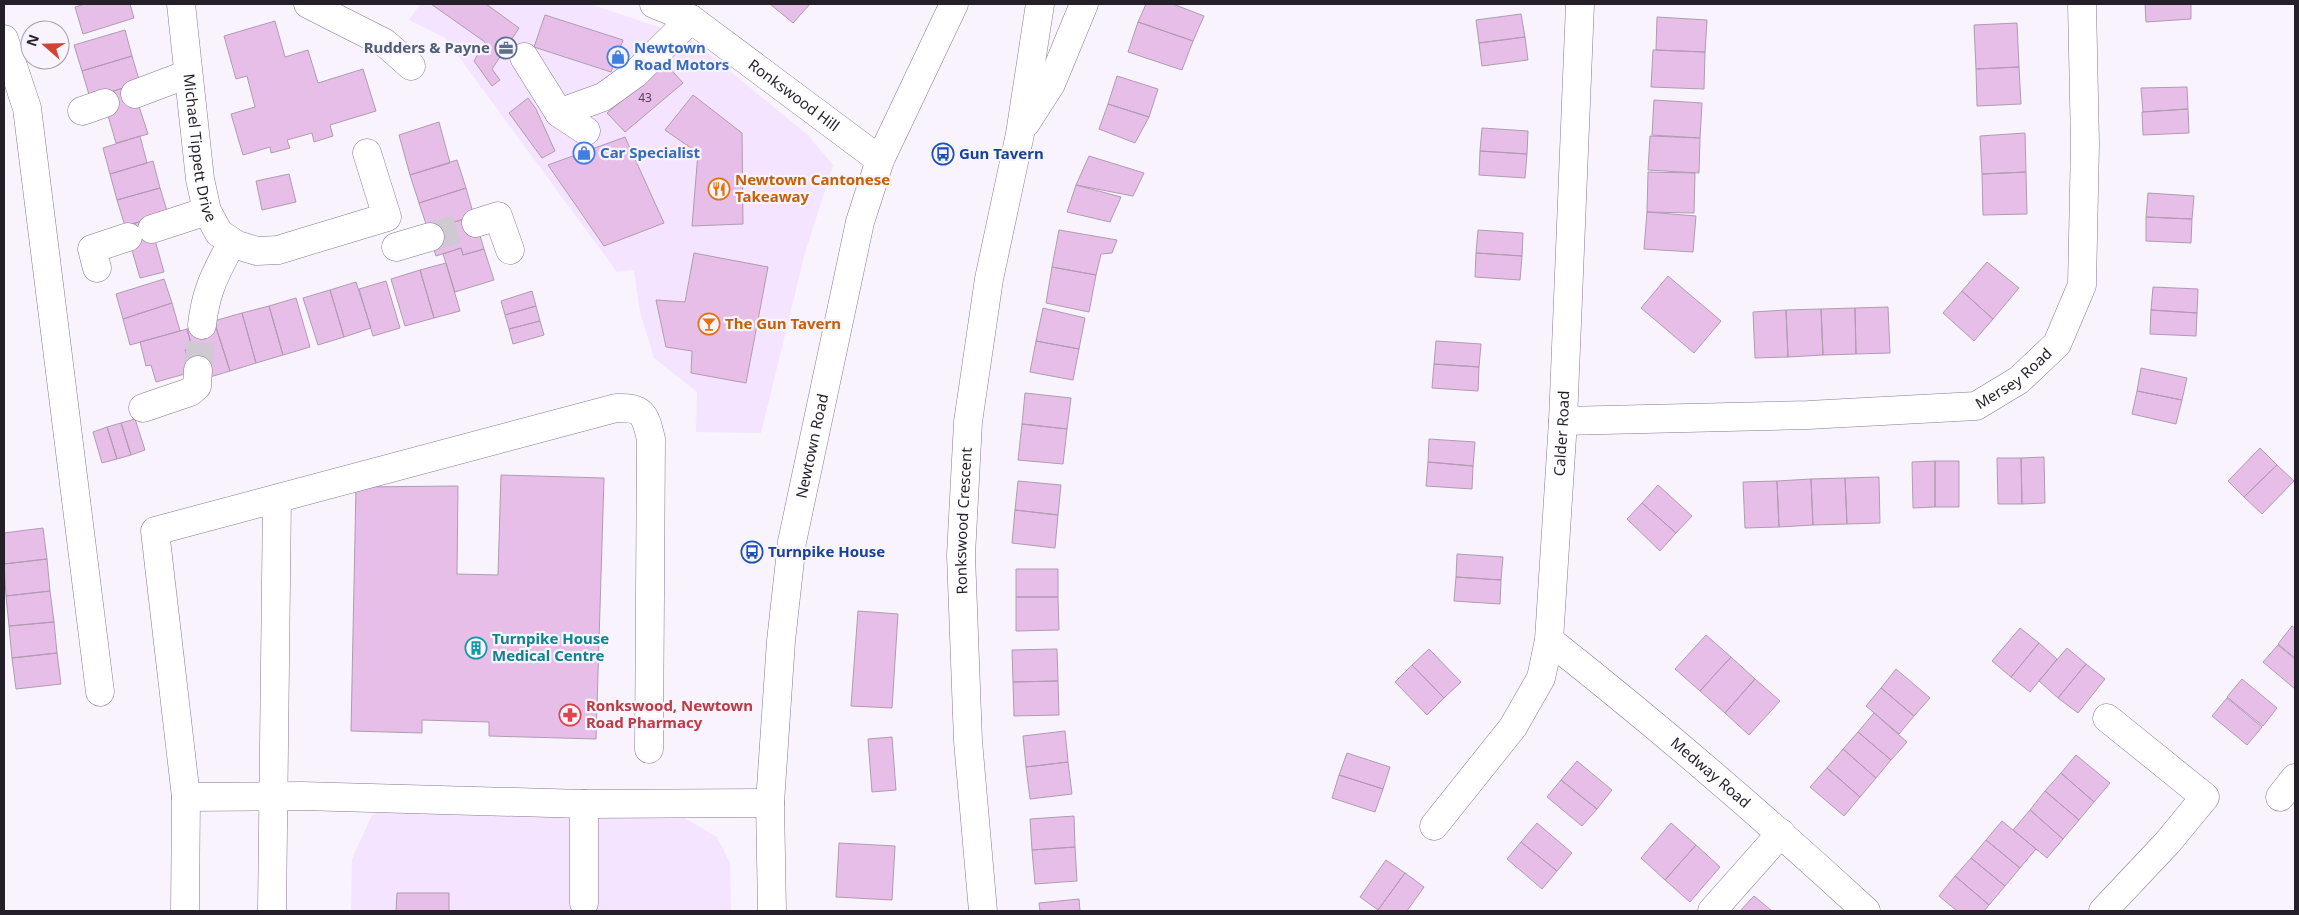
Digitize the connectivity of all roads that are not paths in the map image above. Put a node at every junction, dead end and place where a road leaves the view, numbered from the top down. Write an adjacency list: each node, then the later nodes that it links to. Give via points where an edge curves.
1 (180, 4): 13 (street, Michael Tippett Drive)
2 (308, 4): 12 (street, via 385,43)
3 (654, 4): 9 (street, Ronkswood Hill)
4 (954, 4): 19 (street, Newtown Road)
5 (1040, 4): 17 (street, Ronkswood Crescent)
6 (1084, 4): 17 (street, Ronkswood Crescent, via 1051,84)
7 (1580, 4): 30 (street, Calder Road)
8 (2082, 4): 30 (street, Mersey Road, via 2085,144 2082,285 2057,344 2019,380 1976,406 1808,416)
9 (691, 19): 15 (street, via 635,74 603,97); 19 (street, Ronkswood Hill)
10 (4, 39): 33 (street, via 27,108)
11 (524, 57): 15 (street)
12 (411, 66)
13 (188, 74): 14 (street); 20 (street, Michael Tippett Drive, via 200,179)
14 (135, 94)
15 (559, 113): 16 (street)
16 (586, 131)
17 (1020, 134): 46 (street, Ronkswood Crescent, via 989,279 970,412 961,555 968,741)
18 (367, 153): 21 (street)
19 (880, 160): 38 (street, Newtown Road, via 860,222 792,542 781,641)
20 (207, 211): 24 (street, Michael Tippett Drive, via 219,233); 26 (street, via 92,249)
21 (387, 217): 23 (street, via 397,248); 24 (street, Michael Tippett Drive, via 278,250 257,251)
22 (476, 223): 25 (street, via 498,216)
23 (430, 237)
24 (232, 242): 27 (street, via 209,287)
25 (510, 250)
26 (97, 268)
27 (202, 325)
28 (198, 370): 29 (street, via 197,386 190,392)
29 (143, 408)
30 (1562, 421): 32 (street, Calder Road)
31 (277, 499): 35 (street, via 616,408 632,407 641,413 651,439); 36 (street); 37 (street, via 156,531)
32 (1549, 640): 40 (street, Calder Road, via 1541,678 1514,727); 41 (street, Medway Road)
33 (100, 692)
34 (2107, 718): 49 (street, via 2204,797 2168,842)
35 (649, 749)
36 (273, 796): 37 (street); 39 (street); 44 (street)
37 (186, 798): 43 (street)
38 (770, 802): 39 (street); 45 (street, Newtown Road)
39 (584, 804): 42 (street)
40 (1434, 826)
41 (1781, 833): 47 (street); 48 (street, Medway Road)
42 (584, 904)
43 (185, 911)
44 (272, 911)
45 (772, 911)
46 (983, 911)
47 (1712, 911)
48 (1866, 911)
49 (2103, 911)

